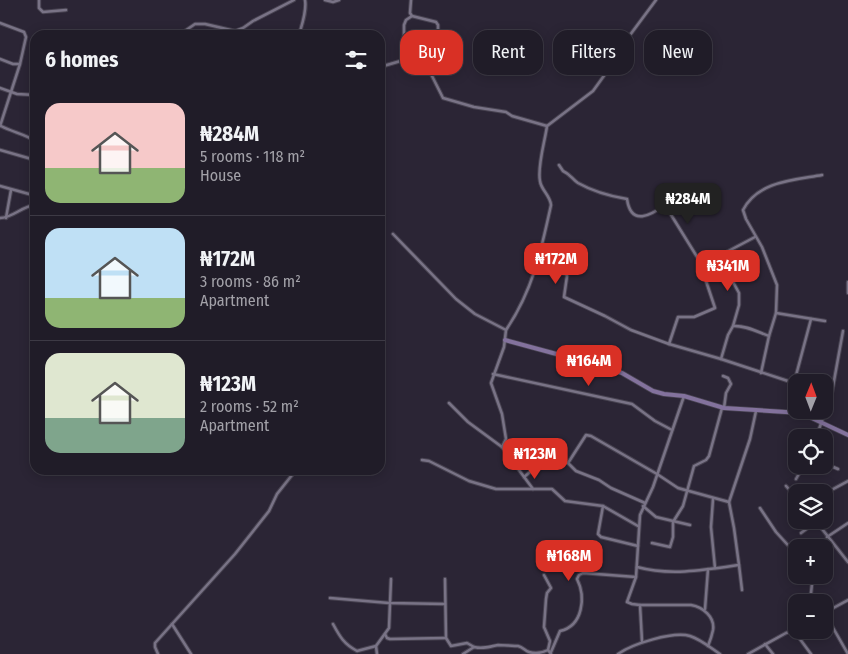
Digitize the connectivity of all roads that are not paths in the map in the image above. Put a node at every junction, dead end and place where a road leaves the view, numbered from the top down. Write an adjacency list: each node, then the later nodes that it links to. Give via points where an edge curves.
1 (39, 0): 8 (street, via 39,8 43,12)
2 (294, 0): 13 (street)
3 (305, 0): 14 (street)
4 (325, 0): 5 (street)
5 (339, 0)
6 (411, 0): 9 (street)
7 (656, 0): 26 (street, via 593,91)
8 (66, 10)
9 (412, 16): 15 (street, via 406,20); 16 (street, via 435,20)
10 (0, 23): 19 (street, via 25,34)
11 (186, 30): 12 (street, via 195,24)
12 (231, 30)
13 (237, 30)
14 (300, 30)
15 (404, 30)
16 (438, 30)
17 (0, 58): 19 (street)
18 (400, 61): 20 (street)
19 (20, 64): 23 (street)
20 (385, 66)
21 (432, 75): 26 (street, via 443,98 506,112)
22 (0, 88): 23 (street)
23 (11, 92): 24 (street); 25 (street)
24 (30, 94)
25 (0, 126): 27 (street)
26 (548, 126): 42 (street, via 540,182 551,205)
27 (30, 138)
28 (0, 150): 29 (street)
29 (30, 159)
30 (559, 165): 41 (street, via 563,172 592,191 627,199 628,207 635,215 651,215 665,205)
31 (822, 175): 39 (street, via 777,183 759,191 744,210)
32 (0, 186): 33 (street)
33 (11, 190): 34 (street); 37 (street)
34 (29, 194)
35 (30, 206): 37 (street)
36 (0, 218): 37 (street)
37 (6, 218)
38 (393, 234): 49 (street, via 456,299 475,314)
39 (755, 236): 40 (street); 45 (street, via 777,285)
40 (719, 256): 41 (street); 48 (street, via 739,293)
41 (699, 260): 53 (street, via 716,308 694,317 678,317)
42 (538, 265): 49 (street); 53 (street, via 566,274 564,297 631,330)
43 (848, 282): 44 (street)
44 (848, 293)
45 (776, 313): 46 (street); 51 (street)
46 (811, 319): 47 (street); 57 (street)
47 (825, 320)
48 (733, 324): 51 (street); 54 (street)
49 (506, 330): 52 (street)
50 (843, 331): 66 (street, via 832,392)
51 (769, 336): 55 (street)
52 (505, 340): 56 (street); 60 (street, via 578,358 622,373 653,391)
53 (669, 344): 54 (street)
54 (721, 359): 55 (street)
55 (761, 373): 59 (street)
56 (493, 374): 68 (street, via 632,404); 70 (street, via 491,383 502,414 506,439)
57 (796, 374)
58 (723, 376): 62 (street, via 731,384)
59 (788, 381)
60 (684, 396): 62 (street); 68 (street)
61 (449, 404): 70 (street)
62 (723, 408): 63 (street); 83 (street, via 709,456 694,466)
63 (756, 411): 64 (street); 85 (street)
64 (788, 411)
65 (813, 419): 66 (street)
66 (822, 423): 67 (street); 69 (street)
67 (820, 429)
68 (672, 430): 75 (street)
69 (848, 434)
70 (502, 447): 78 (street)
71 (422, 460): 81 (street, via 429,460 469,481 496,489)
72 (568, 463): 75 (street, via 589,434); 78 (street, via 553,454); 86 (street, via 576,471)
73 (833, 467): 74 (street)
74 (838, 469)
75 (656, 474): 83 (street); 86 (street)
76 (799, 474): 79 (street)
77 (292, 475): 117 (street, via 235,554)
78 (524, 477): 81 (street)
79 (796, 479)
80 (848, 481): 82 (street)
81 (533, 489): 87 (street, via 552,489 566,501)
82 (833, 489)
83 (688, 491): 84 (street); 89 (street)
84 (713, 499): 85 (street); 103 (street, via 711,527)
85 (729, 502): 101 (street)
86 (644, 505): 89 (street, via 656,516); 92 (street)
87 (603, 506): 92 (street); 99 (street, via 598,534)
88 (760, 508): 98 (street)
89 (673, 522): 91 (street); 97 (street, via 670,546)
90 (848, 522): 96 (street)
91 (690, 525)
92 (638, 526): 99 (street)
93 (806, 529): 95 (street)
94 (822, 529): 96 (street)
95 (801, 533)
96 (827, 537): 100 (street)
97 (652, 543)
98 (788, 545)
99 (638, 546): 102 (street)
100 (848, 562)
101 (739, 565): 103 (street); 109 (street)
102 (637, 567): 104 (street, via 667,572); 106 (street)
103 (715, 568): 104 (street)
104 (708, 569): 116 (street)
105 (544, 575): 129 (street, via 551,588 547,593 544,627 550,641)
106 (636, 577): 114 (street, via 627,602); 129 (street, via 583,572 579,575 577,579 583,595 580,611 568,629 560,630)
107 (391, 579): 112 (street)
108 (445, 579): 113 (street)
109 (742, 590)
110 (330, 598): 112 (street)
111 (848, 600): 115 (street)
112 (389, 603): 113 (street); 121 (street, via 389,628)
113 (445, 604): 122 (street)
114 (640, 605): 116 (street, via 691,605); 124 (street)
115 (833, 608)
116 (705, 610): 127 (street, via 713,624)
117 (172, 624): 131 (street, via 156,643); 132 (street)
118 (333, 624): 126 (street, via 341,639 354,649)
119 (833, 628): 140 (street)
120 (788, 632): 125 (street)
121 (385, 634): 122 (street, via 390,639); 126 (street)
122 (446, 638): 128 (street, via 451,646 468,644)
123 (801, 639): 139 (street)
124 (642, 642): 127 (street, via 689,636); 135 (street)
125 (765, 644): 137 (street); 138 (street)
126 (376, 646): 133 (street)
127 (708, 646): 136 (street)
128 (474, 647): 130 (street, via 518,646); 134 (street)
129 (550, 652): 130 (street)
130 (527, 653)
131 (158, 654)
132 (192, 654)
133 (377, 654)
134 (463, 654)
135 (618, 654)
136 (720, 654)
137 (748, 654)
138 (773, 654)
139 (811, 654)
140 (848, 654)

